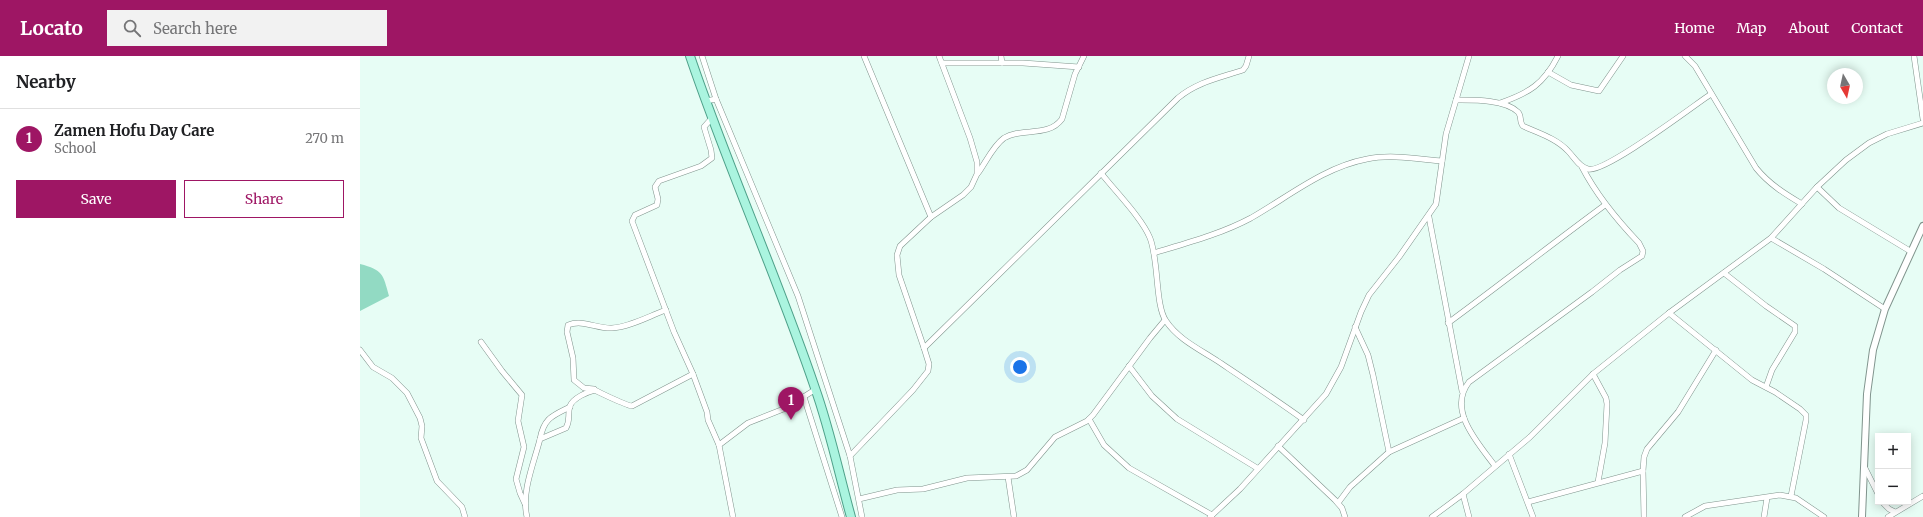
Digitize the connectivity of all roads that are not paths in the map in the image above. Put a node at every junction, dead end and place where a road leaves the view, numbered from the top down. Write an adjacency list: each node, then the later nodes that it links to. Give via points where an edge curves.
1 (690, 56): 20 (main road)
2 (702, 56): 18 (street)
3 (864, 56): 32 (street)
4 (939, 56): 13 (street)
5 (1001, 56): 14 (street)
6 (1084, 56): 15 (street)
7 (1249, 56): 27 (street, via 1243,70 1189,88)
8 (1469, 56): 19 (street)
9 (1558, 56): 16 (street)
10 (1623, 56): 16 (street, via 1599,91 1571,85)
11 (1685, 56): 17 (street, via 1692,61)
12 (1914, 56): 23 (street)
13 (942, 63): 14 (street); 28 (street, via 970,138 977,162)
14 (1002, 64): 15 (street)
15 (1079, 67): 28 (street, via 1062,119 1058,124 1037,132 1004,138)
16 (1548, 72): 21 (street, via 1532,89)
17 (1711, 94): 26 (street, via 1600,168 1589,170); 30 (street, via 1766,180)
18 (716, 99): 20 (street); 66 (street, via 798,296)
19 (1456, 100): 21 (street); 25 (street, via 1446,134)
20 (706, 101): 22 (main road)
21 (1500, 103): 26 (street, via 1517,111 1523,126 1563,146)
22 (712, 118): 40 (street, via 704,127 712,158 701,166 659,182 655,187 657,205 643,210 632,218); 53 (main road)
23 (1923, 119)
24 (1923, 123): 29 (street, via 1887,134 1869,143)
25 (1442, 161): 33 (street, via 1436,204); 37 (street, via 1377,157 1353,162 1321,176 1250,219 1223,231)
26 (1582, 167): 31 (street)
27 (1101, 173): 37 (street, via 1145,229); 46 (street)
28 (977, 174): 32 (street, via 971,187 963,195)
29 (1817, 187): 30 (street); 36 (street, via 1839,208)
30 (1802, 204): 35 (street)
31 (1605, 206): 43 (street); 55 (street, via 1640,244 1642,256 1469,382)
32 (931, 217): 46 (street, via 900,246 898,255 899,275 904,293)
33 (1428, 217): 43 (street); 44 (street, via 1369,295)
34 (1923, 226): 36 (street)
35 (1771, 238): 38 (street); 39 (street)
36 (1910, 251): 39 (street)
37 (1154, 253): 42 (street)
38 (1724, 273): 41 (street); 52 (street, via 1795,326 1795,332 1772,370)
39 (1885, 309): 69 (street, via 1869,373)
40 (666, 310): 50 (street); 54 (street, via 614,328 580,323 568,325 574,380 584,388)
41 (1669, 313): 48 (street); 51 (street)
42 (1165, 320): 49 (street); 60 (street, via 1194,347)
43 (1448, 323): 55 (street)
44 (1356, 327): 60 (street, via 1342,367); 64 (street, via 1368,355)
45 (481, 342): 81 (street, via 522,395 518,421 524,447 516,479)
46 (924, 348): 66 (street, via 929,364 924,379)
47 (360, 350): 85 (street, via 374,367 392,378 407,393 420,418 421,438 436,481 462,507)
48 (1716, 350): 52 (street, via 1752,380); 70 (street, via 1678,412 1647,449)
49 (1129, 366): 58 (street); 68 (street, via 1152,396 1177,419)
50 (693, 374): 54 (street, via 632,406); 62 (street)
51 (1593, 374): 65 (street, via 1545,423); 72 (street, via 1607,404 1605,443)
52 (1766, 387): 75 (street, via 1806,415)
53 (816, 389): 56 (street); 89 (main road)
54 (595, 390): 57 (street, via 574,401)
55 (1462, 391): 59 (street)
56 (804, 397): 62 (street, via 786,408 748,423); 88 (street)
57 (570, 407): 61 (street, via 548,418); 61 (street, via 570,419 566,428)
58 (1089, 418): 71 (street, via 1055,437 1027,470); 84 (street, via 1104,445 1129,468)
59 (1464, 418): 64 (street); 67 (street, via 1470,432)
60 (1304, 420): 63 (street)
61 (540, 439): 81 (street)
62 (719, 444): 87 (street)
63 (1278, 446): 68 (street); 80 (street)
64 (1389, 452): 80 (street, via 1350,487)
65 (1509, 454): 67 (street); 79 (street)
66 (850, 456): 78 (street)
67 (1495, 466): 74 (street)
68 (1257, 468): 84 (street, via 1240,489)
69 (1865, 468): 73 (street); 100 (street)
70 (1643, 471): 72 (street); 96 (street)
71 (1008, 477): 78 (street, via 967,478 923,489 897,490); 91 (street)
72 (1598, 482): 79 (street)
73 (1875, 488)
74 (1463, 494): 93 (street); 94 (street)
75 (1791, 496): 77 (street); 99 (street, via 1803,501)
76 (1923, 496): 83 (street)
77 (1767, 498): 97 (street, via 1706,506); 98 (street)
78 (860, 499): 90 (street)
79 (1528, 502): 95 (street)
80 (1338, 503): 92 (street)
81 (525, 505): 86 (street)
82 (1885, 505): 83 (street)
83 (1895, 512): 101 (street)
84 (1211, 516)
85 (466, 517)
86 (527, 517)
87 (733, 517)
88 (842, 517)
89 (851, 517)
90 (862, 517)
91 (1014, 517)
92 (1345, 517)
93 (1432, 517)
94 (1469, 517)
95 (1533, 517)
96 (1644, 517)
97 (1685, 517)
98 (1764, 517)
99 (1824, 517)
100 (1862, 517)
101 (1888, 517)

